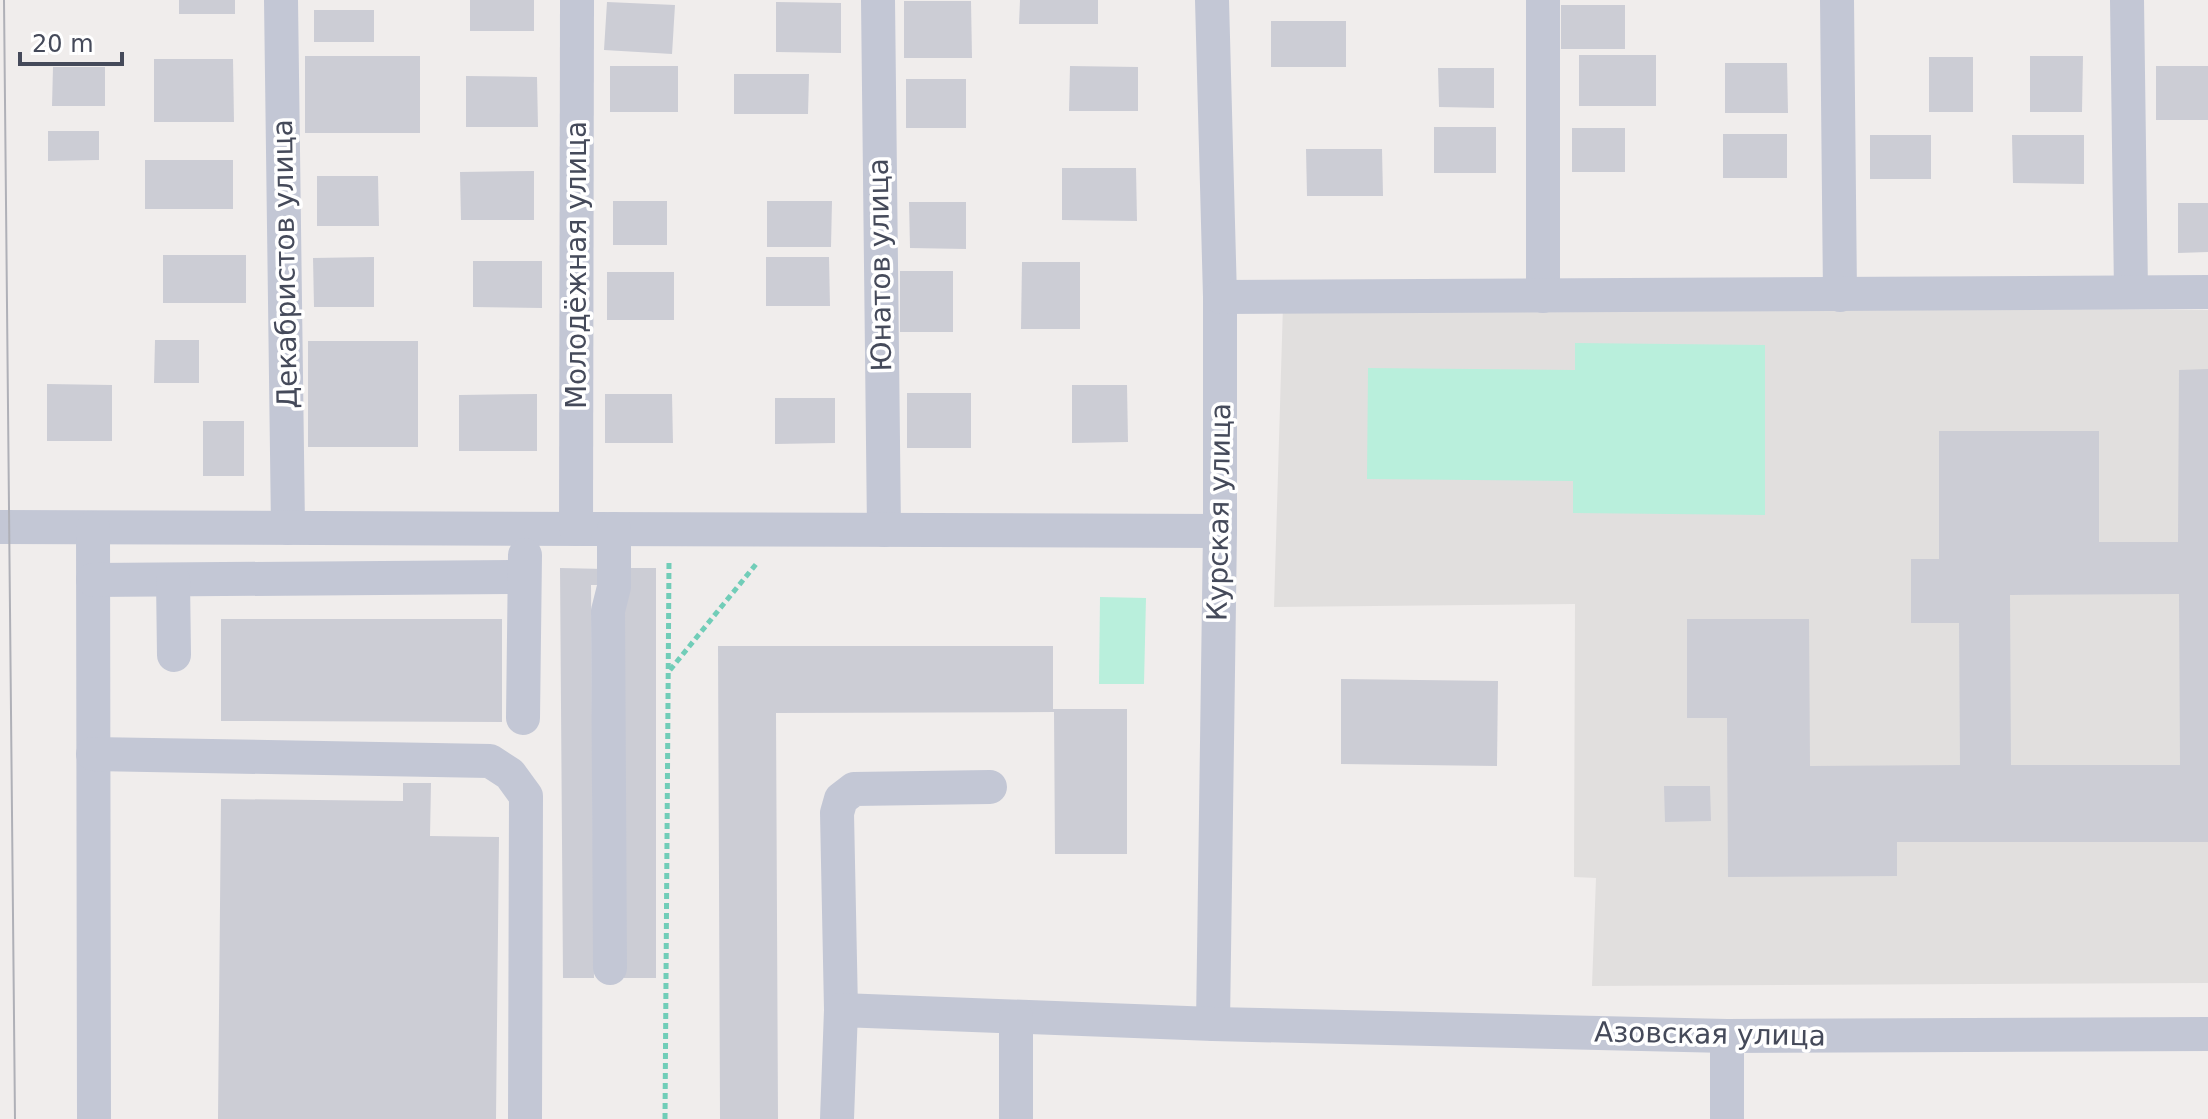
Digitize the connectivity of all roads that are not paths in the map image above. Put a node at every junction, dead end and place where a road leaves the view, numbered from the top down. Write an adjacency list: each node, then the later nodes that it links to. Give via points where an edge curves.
1 (281, 0): 15 (street, Декабристов улица)
2 (577, 0): 17 (street, Молодёжная улица)
3 (878, 0): 19 (street, Юнатов улица)
4 (1212, 0): 12 (street, Курская улица)
5 (1543, 0): 11 (street)
6 (1837, 0): 10 (street)
7 (2127, 0): 8 (street)
8 (2131, 292): 9 (street); 10 (street)
9 (2208, 292)
10 (1840, 295): 11 (street)
11 (1543, 296): 12 (street)
12 (1220, 297): 20 (street, Курская улица)
13 (0, 527): 14 (street)
14 (93, 528): 15 (street); 22 (street)
15 (288, 528): 16 (street)
16 (526, 529): 17 (street); 21 (street)
17 (576, 529): 18 (street)
18 (614, 529): 19 (street); 28 (street, via 614,587 608,611)
19 (884, 530): 20 (street)
20 (1220, 531): 31 (street, Курская улица)
21 (524, 577): 23 (street); 25 (street)
22 (93, 580): 23 (street); 26 (street)
23 (173, 580): 24 (street)
24 (174, 655)
25 (523, 718)
26 (93, 754): 34 (street); 35 (street, via 490,761 510,774 526,796)
27 (990, 787): 29 (street, via 854,789 841,799)
28 (610, 968)
29 (841, 1010): 30 (street, Азовская улица); 36 (street)
30 (1016, 1017): 31 (street, Азовская улица); 37 (street)
31 (1213, 1024): 33 (street, Азовская улица)
32 (2208, 1034): 33 (street, Азовская улица)
33 (1727, 1036): 38 (street)
34 (94, 1119)
35 (525, 1119)
36 (837, 1119)
37 (1016, 1119)
38 (1727, 1119)

